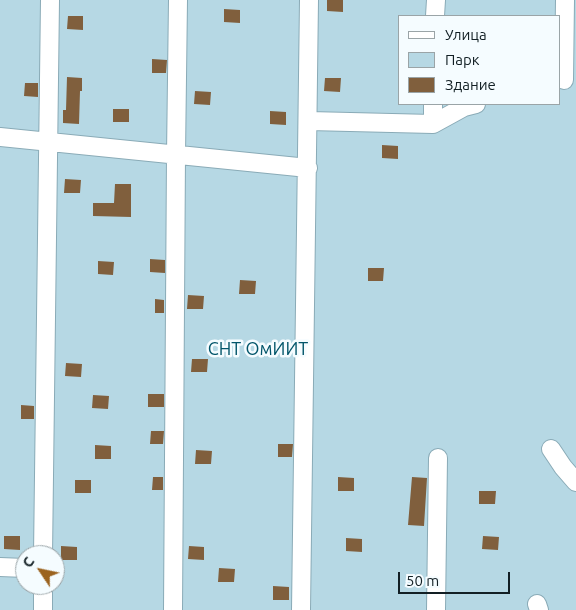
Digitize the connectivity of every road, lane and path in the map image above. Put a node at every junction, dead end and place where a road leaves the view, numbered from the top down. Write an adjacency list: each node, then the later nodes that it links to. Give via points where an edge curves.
1 (50, 0): 13 (street)
2 (178, 0): 14 (street)
3 (309, 0): 10 (street)
4 (436, 0): 6 (street)
5 (565, 0): 7 (street)
6 (435, 15)
7 (567, 80)
8 (433, 105): 11 (street)
9 (472, 105): 11 (street)
10 (309, 121): 11 (street); 15 (street)
11 (433, 124)
12 (0, 137): 13 (street)
13 (48, 142): 14 (street); 19 (street)
14 (176, 155): 15 (street); 24 (street)
15 (308, 168): 25 (street)
16 (551, 449): 18 (street)
17 (438, 458): 26 (street)
18 (576, 482)
19 (43, 545)
20 (0, 566): 21 (street)
21 (15, 567)
22 (43, 595): 23 (street)
23 (43, 610)
24 (174, 610)
25 (301, 610)
26 (436, 610)

